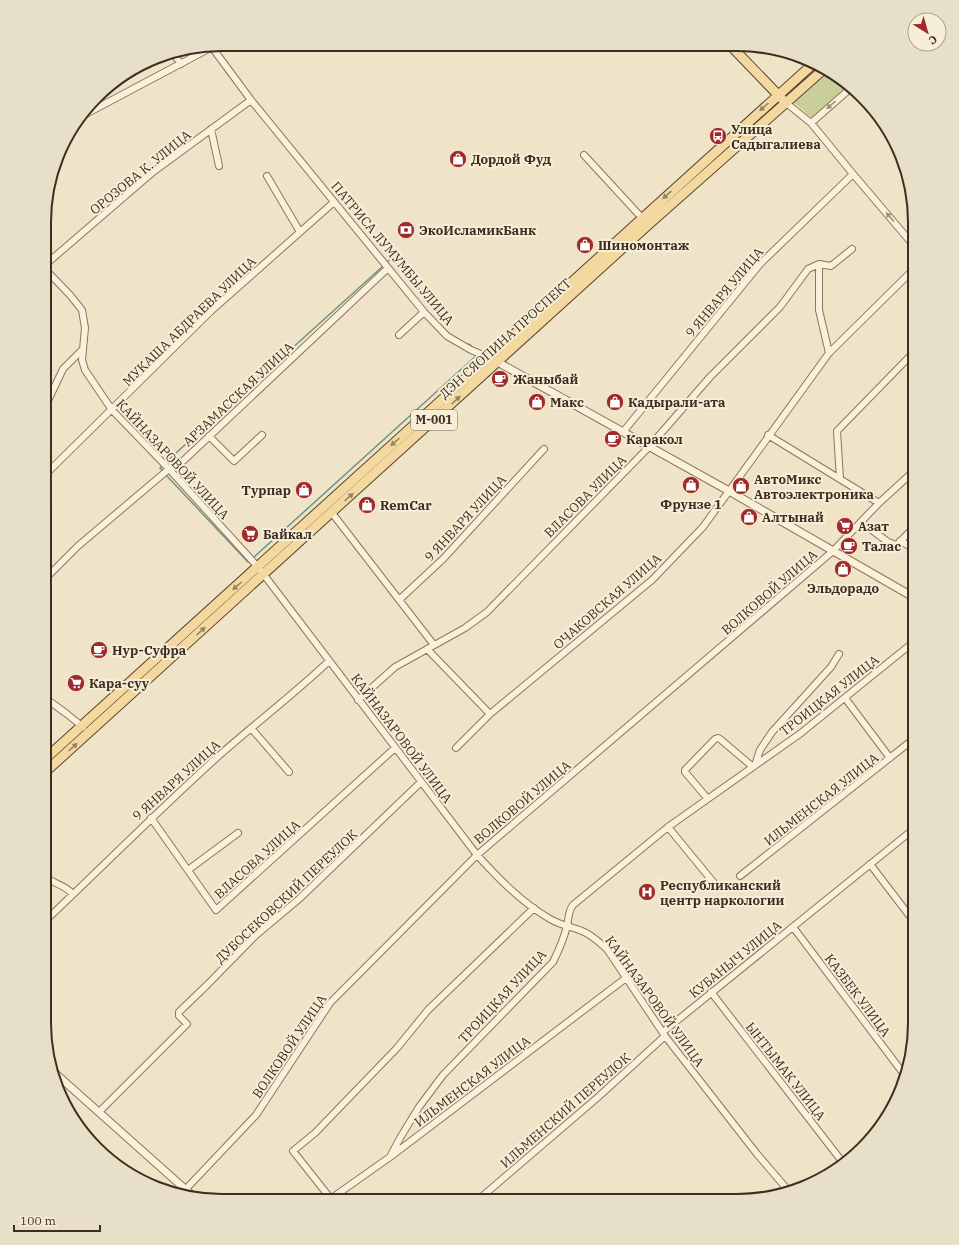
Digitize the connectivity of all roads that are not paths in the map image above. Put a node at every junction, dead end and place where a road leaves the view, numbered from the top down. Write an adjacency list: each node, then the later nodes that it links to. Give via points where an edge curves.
1 (214, 51): 10 (street, ПАТРИСА ЛУМУМБЫ УЛИЦА)
2 (735, 51): 9 (main road)
3 (203, 52): 5 (street)
4 (176, 58): 5 (street)
5 (181, 64): 12 (street)
6 (809, 67): 9 (main road, ДЭН СЯОПИНА ПРОСПЕКТ / M-001)
7 (820, 73): 11 (main road, ДЭН СЯОПИНА ПРОСПЕКТ / M-001)
8 (847, 91): 13 (street, one-way to 13)
9 (778, 94): 11 (main road); 20 (main road, ДЭН СЯОПИНА ПРОСПЕКТ / M-001, one-way to 20)
10 (251, 100): 14 (street, ОРОЗОВА К. УЛИЦА); 19 (street, ПАТРИСА ЛУМУМБЫ УЛИЦА)
11 (785, 102): 13 (street); 35 (main road, ДЭН СЯОПИНА ПРОСПЕКТ / M-001)
12 (93, 110)
13 (811, 123): 17 (street)
14 (211, 129): 16 (street); 24 (street, ОРОЗОВА К. УЛИЦА, via 153,172)
15 (584, 155): 20 (street)
16 (219, 166)
17 (853, 174): 22 (street, one-way to 17); 38 (street, 9 ЯНВАРЯ УЛИЦА, via 760,264)
18 (267, 176): 21 (street)
19 (334, 202): 21 (street, МУКАША АБДРАЕВА УЛИЦА); 26 (street, ПАТРИСА ЛУМУМБЫ УЛИЦА)
20 (642, 218): 33 (main road, ДЭН СЯОПИНА ПРОСПЕКТ / M-001)
21 (300, 232): 37 (street, МУКАША АБДРАЕВА УЛИЦА, via 211,311)
22 (908, 238)
23 (852, 249): 25 (street, ВЛАСОВА УЛИЦА, via 831,266)
24 (51, 260)
25 (819, 264): 32 (street, via 819,310); 42 (street, ВЛАСОВА УЛИЦА, via 808,269 780,307 710,377)
26 (388, 268): 29 (street, ПАТРИСА ЛУМУМБЫ УЛИЦА); 41 (street, АРЗАМАССКАЯ УЛИЦА)
27 (51, 275): 31 (street, КАЙНАЗАРОВОЙ УЛИЦА, via 82,310 85,328)
28 (908, 275): 32 (street, ОЧАКОВСКАЯ УЛИЦА)
29 (424, 312): 30 (street); 33 (street, ПАТРИСА ЛУМУМБЫ УЛИЦА, via 447,336 466,348)
30 (399, 336)
31 (83, 349): 36 (street, via 63,369); 37 (street, КАЙНАЗАРОВОЙ УЛИЦА, via 82,360 85,370)
32 (829, 353): 40 (street, ОЧАКОВСКАЯ УЛИЦА)
33 (488, 357): 35 (street, ПАТРИСА ЛУМУМБЫ УЛИЦА); 44 (main road, ДЭН СЯОПИНА ПРОСПЕКТ / M-001, one-way to 44)
34 (908, 357): 49 (street, via 837,431)
35 (497, 362): 38 (street, ПАТРИСА ЛУМУМБЫ УЛИЦА); 45 (main road, ДЭН СЯОПИНА ПРОСПЕКТ / M-001, one-way to 35)
36 (51, 394)
37 (112, 410): 46 (street, МУКАША АБДРАЕВА УЛИЦА); 47 (street, КАЙНАЗАРОВОЙ УЛИЦА)
38 (623, 432): 42 (street, ПАТРИСА ЛУМУМБЫ УЛИЦА)
39 (262, 435): 41 (street, via 234,461)
40 (768, 435): 49 (street); 50 (street, ОЧАКОВСКАЯ УЛИЦА)
41 (209, 436): 47 (street, АРЗАМАССКАЯ УЛИЦА, via 183,461)
42 (649, 447): 50 (street, ПАТРИСА ЛУМУМБЫ УЛИЦА); 62 (street, ВЛАСОВА УЛИЦА, via 487,612)
43 (544, 449): 61 (street, 9 ЯНВАРЯ УЛИЦА, via 443,559)
44 (379, 457): 45 (main road); 58 (main road, ДЭН СЯОПИНА ПРОСПЕКТ / M-001)
45 (386, 464): 52 (main road, ДЭН СЯОПИНА ПРОСПЕКТ / M-001, one-way to 45)
46 (51, 469)
47 (169, 469): 58 (street, КАЙНАЗАРОВОЙ УЛИЦА); 59 (street, АРЗАМАССКАЯ УЛИЦА)
48 (908, 476): 51 (street, ВОЛКОВОЙ УЛИЦА)
49 (840, 479): 51 (street)
50 (729, 491): 57 (street, ПАТРИСА ЛУМУМБЫ УЛИЦА); 70 (street, ОЧАКОВСКАЯ УЛИЦА, via 703,528 652,580)
51 (879, 503): 53 (street, ВОЛКОВОЙ УЛИЦА)
52 (332, 513): 58 (main road, ДЭН СЯОПИНА ПРОСПЕКТ / M-001); 61 (street)
53 (861, 522): 55 (street, via 888,542 897,544); 57 (street, ВОЛКОВОЙ УЛИЦА)
54 (908, 533): 55 (street)
55 (900, 541): 56 (street)
56 (908, 545)
57 (833, 551): 60 (street, ПАТРИСА ЛУМУМБЫ УЛИЦА); 88 (street, ВОЛКОВОЙ УЛИЦА)
58 (260, 571): 66 (street, КАЙНАЗАРОВОЙ УЛИЦА); 71 (main road, ДЭН СЯОПИНА ПРОСПЕКТ / M-001, one-way to 71); 73 (main road, ДЭН СЯОПИНА ПРОСПЕКТ / M-001, one-way to 58)
59 (51, 572)
60 (908, 594)
61 (399, 600): 62 (street)
62 (434, 645): 64 (street, ВЛАСОВА УЛИЦА)
63 (908, 647): 67 (street, ТРОИЦКАЯ УЛИЦА)
64 (427, 649): 68 (street, ВЛАСОВА УЛИЦА, via 395,667); 70 (street)
65 (839, 654): 79 (street, ТРОИЦКАЯ УЛИЦА, via 831,667 772,732 760,750)
66 (329, 661): 68 (street, КАЙНАЗАРОВОЙ УЛИЦА); 72 (street, 9 ЯНВАРЯ УЛИЦА)
67 (845, 698): 78 (street); 79 (street, ТРОИЦКАЯ УЛИЦА, via 801,734)
68 (358, 700): 75 (street, КАЙНАЗАРОВОЙ УЛИЦА)
69 (51, 702): 71 (street)
70 (490, 714): 76 (street, ОЧАКОВСКАЯ УЛИЦА)
71 (82, 725): 73 (street); 77 (main road, ДЭН СЯОПИНА ПРОСПЕКТ / M-001)
72 (251, 728): 81 (street); 84 (street, 9 ЯНВАРЯ УЛИЦА)
73 (88, 733): 80 (main road, ДЭН СЯОПИНА ПРОСПЕКТ / M-001, one-way to 73)
74 (908, 744): 78 (street, ИЛЬМЕНСКАЯ УЛИЦА)
75 (396, 748): 82 (street, КАЙНАЗАРОВОЙ УЛИЦА); 90 (street, ВЛАСОВА УЛИЦА, via 216,910)
76 (456, 748)
77 (51, 754)
78 (890, 758): 91 (street, ИЛЬМЕНСКАЯ УЛИЦА)
79 (754, 766): 83 (street, ТРОИЦКАЯ УЛИЦА); 83 (street, via 720,739 715,739 685,770)
80 (51, 767)
81 (289, 772)
82 (421, 782): 88 (street, КАЙНАЗАРОВОЙ УЛИЦА); 105 (street, ДУБОСЕКОВСКИЙ ПЕРЕУЛОК, via 178,1012 187,1024)
83 (707, 798): 85 (street, ТРОИЦКАЯ УЛИЦА)
84 (151, 818): 90 (street, ВЛАСОВА УЛИЦА); 94 (street, 9 ЯНВАРЯ УЛИЦА)
85 (668, 827): 93 (street); 98 (street, ТРОИЦКАЯ УЛИЦА, via 573,905 569,910)
86 (238, 833): 90 (street)
87 (908, 834): 89 (street, КУБАНЫЧ УЛИЦА)
88 (477, 854): 95 (street, КАЙНАЗАРОВОЙ УЛИЦА, via 503,884); 109 (street, ВОЛКОВОЙ УЛИЦА, via 330,1003 256,1115)
89 (870, 864): 96 (street); 99 (street, КУБАНЫЧ УЛИЦА)
90 (188, 870)
91 (740, 876)
92 (51, 881): 94 (street, via 64,886)
93 (714, 883)
94 (73, 894): 97 (street, 9 ЯНВАРЯ УЛИЦА)
95 (534, 908): 98 (street, КАЙНАЗАРОВОЙ УЛИЦА); 110 (street, via 428,1010 396,1048 315,1133 293,1151)
96 (908, 914)
97 (51, 915)
98 (567, 926): 100 (street, КАЙНАЗАРОВОЙ УЛИЦА, via 596,939); 106 (street, ТРОИЦКАЯ УЛИЦА, via 553,962 443,1075 419,1107)
99 (793, 927): 101 (street, КУБАНЫЧ УЛИЦА); 103 (street, КАЗБЕК УЛИЦА)
100 (626, 978): 102 (street, КАЙНАЗАРОВОЙ УЛИЦА); 106 (street, ИЛЬМЕНСКАЯ УЛИЦА)
101 (711, 992): 102 (street, КУБАНЫЧ УЛИЦА); 107 (street, ЫНТЫМАК УЛИЦА)
102 (664, 1034): 108 (street, КАЙНАЗАРОВОЙ УЛИЦА); 112 (street, ИЛЬМЕНСКИЙ ПЕРЕУЛОК, via 597,1098)
103 (901, 1070)
104 (60, 1077): 105 (street)
105 (98, 1112): 109 (street)
106 (390, 1157): 111 (street, ИЛЬМЕНСКАЯ УЛИЦА)
107 (840, 1159)
108 (785, 1187)
109 (185, 1190)
110 (326, 1194)
111 (337, 1194)
112 (485, 1194)

